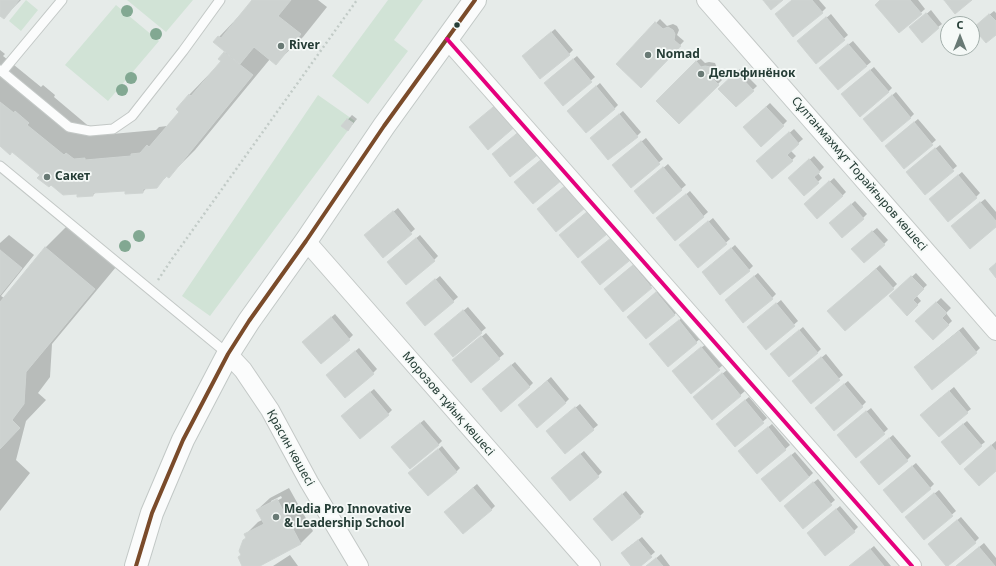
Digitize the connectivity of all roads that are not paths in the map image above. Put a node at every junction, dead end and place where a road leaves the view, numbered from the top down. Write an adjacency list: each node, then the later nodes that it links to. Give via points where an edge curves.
1 (62, 0): 6 (lane)
2 (220, 0): 6 (lane, via 132,116 113,129 90,132 69,127)
3 (475, 0): 5 (main road)
4 (706, 0): 9 (street, Сұлтанмахмұт Торайғыров көшесі)
5 (447, 39): 8 (main road); 14 (street)
6 (1, 71)
7 (0, 167): 10 (lane)
8 (306, 241): 10 (main road); 13 (street, Морозов тұйық көшесі)
9 (996, 331)
10 (228, 354): 11 (main road, via 183,440 152,513); 12 (street, Красин көшесі, via 243,370 270,410)
11 (136, 566)
12 (359, 566)
13 (591, 566)
14 (912, 566)

